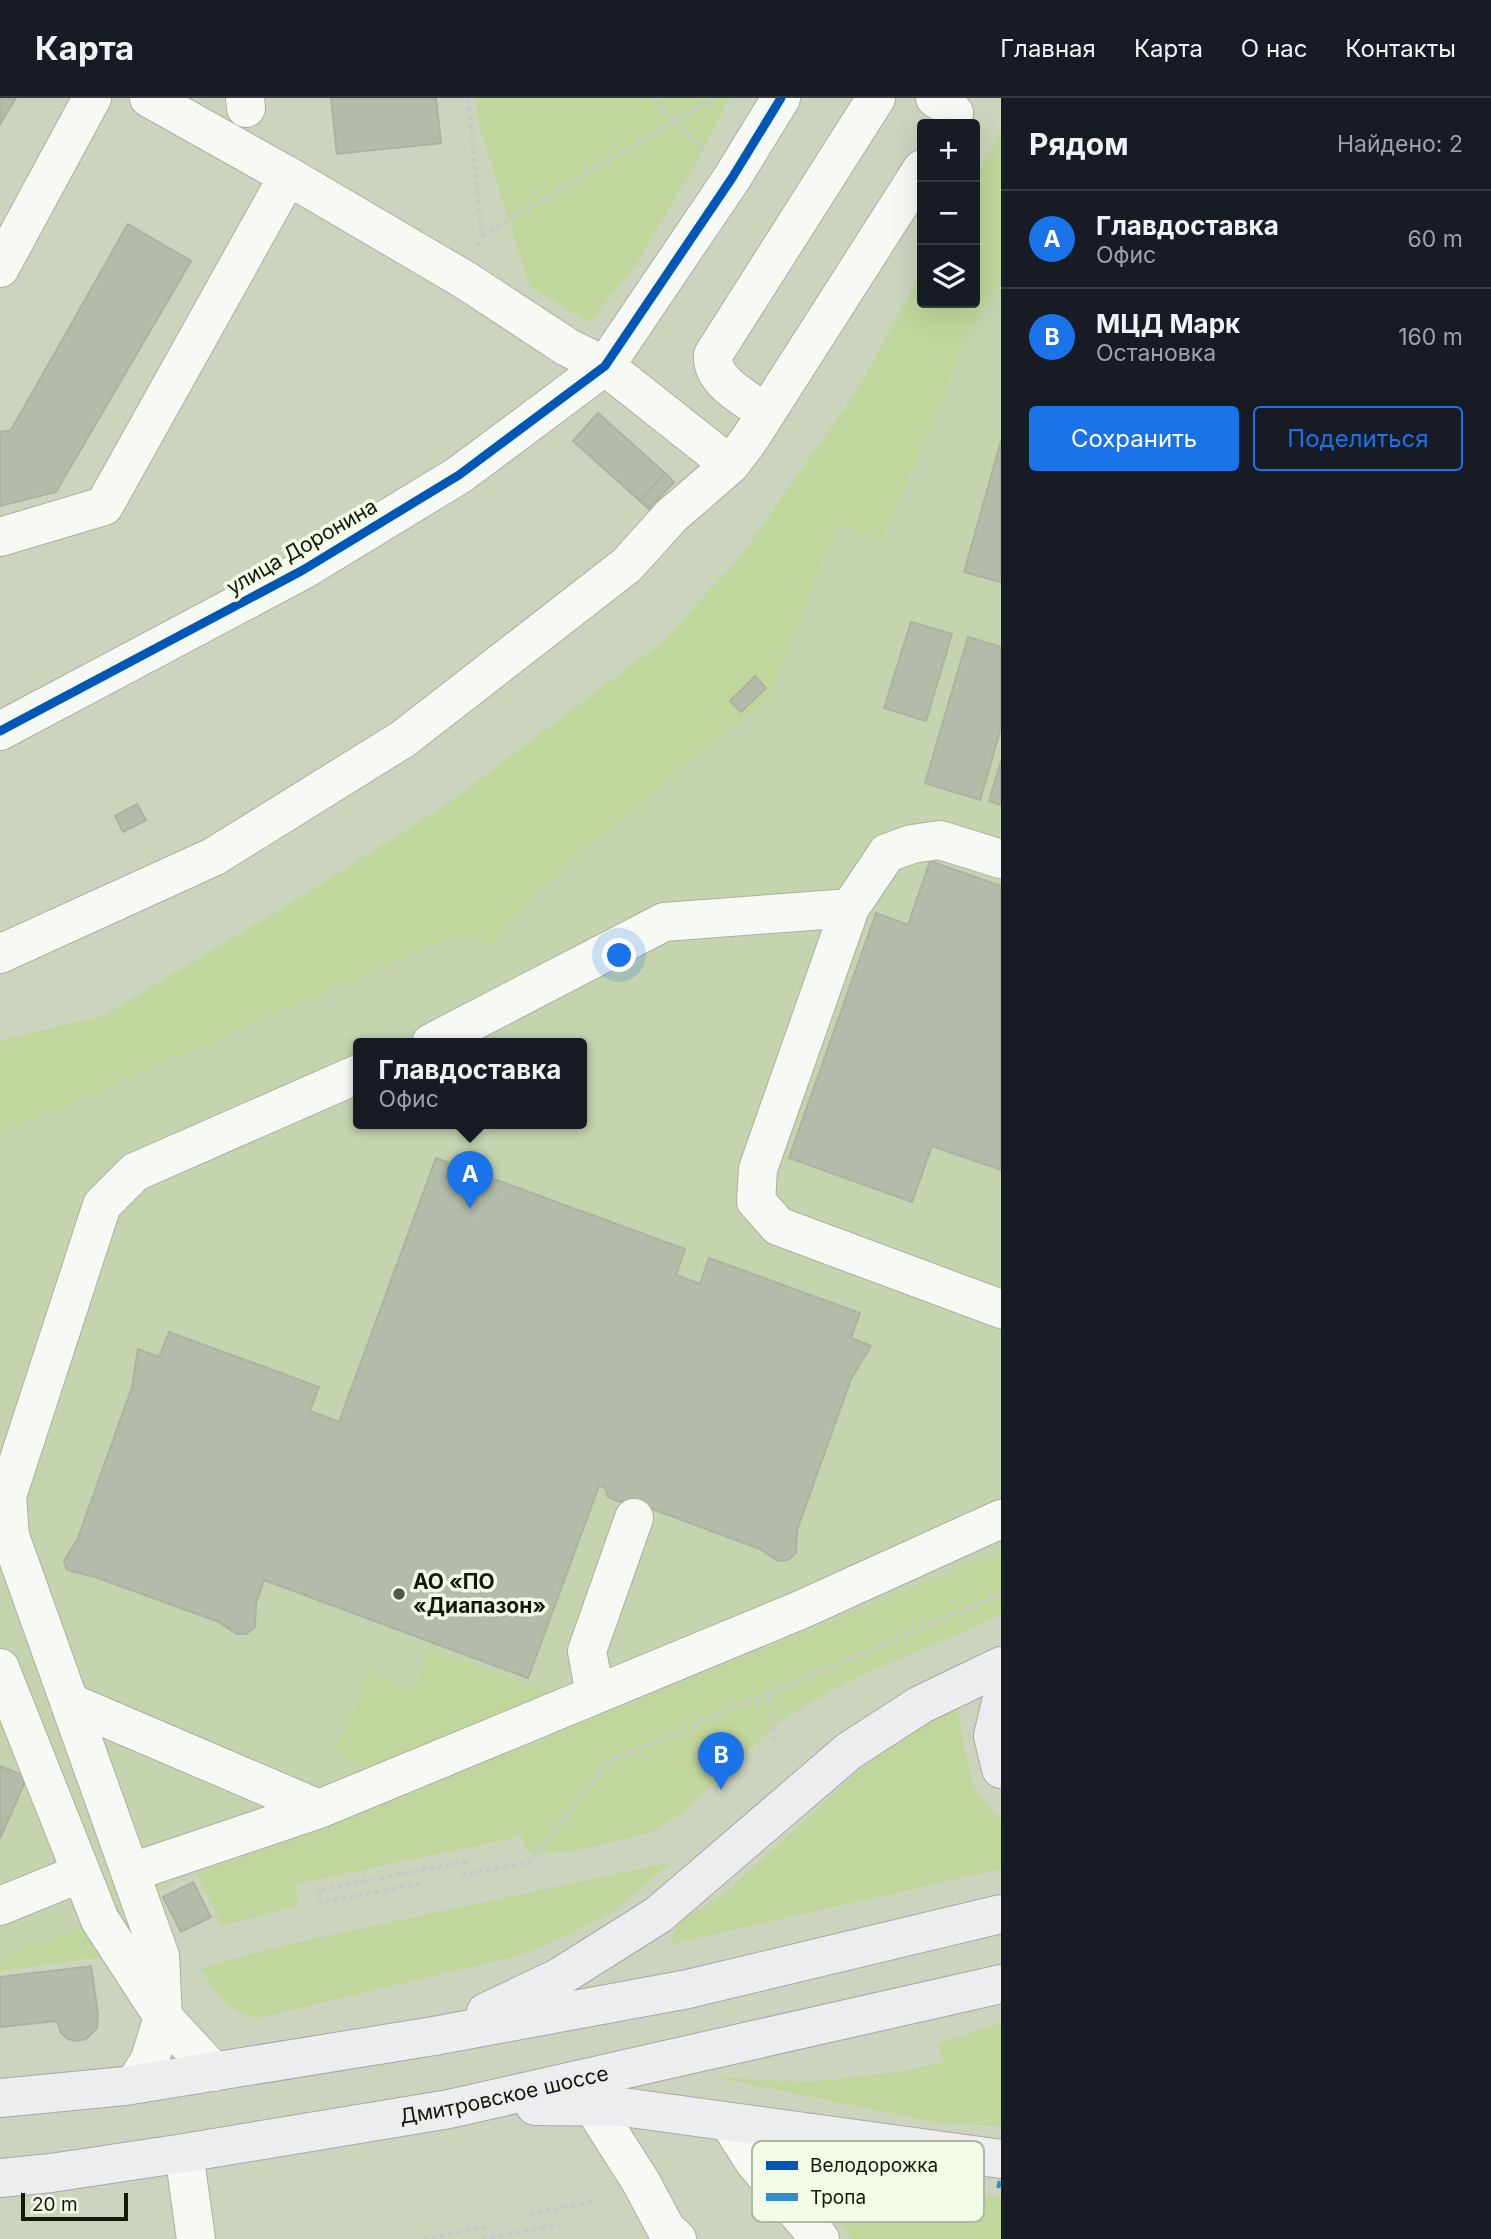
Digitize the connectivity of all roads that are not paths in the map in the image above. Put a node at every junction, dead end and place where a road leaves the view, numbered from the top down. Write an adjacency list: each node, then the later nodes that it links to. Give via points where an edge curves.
1 (92, 98): 11 (street)
2 (149, 98): 9 (street)
3 (764, 98): 8 (street)
4 (781, 98): 8 (street)
5 (877, 98): 13 (street, via 713,355 717,376)
6 (935, 98): 7 (street, via 954,113)
7 (952, 119)
8 (739, 165): 12 (street, улица Доронина)
9 (288, 176): 12 (street); 15 (street, via 104,506)
10 (917, 177): 13 (street)
11 (0, 268)
12 (605, 366): 14 (street); 16 (street, улица Доронина, via 459,475 315,563)
13 (766, 413): 14 (street)
14 (730, 465): 19 (street, via 671,516 627,565 403,739 212,857)
15 (7, 540)
16 (0, 731)
17 (1001, 859): 18 (street, via 940,841 912,844 887,853)
18 (850, 908): 20 (street, via 664,922); 22 (street, via 758,1170 757,1201 778,1226)
19 (0, 954)
20 (440, 1038)
21 (353, 1076): 29 (street, via 135,1172 102,1206 7,1496 10,1536)
22 (1001, 1309)
23 (634, 1518): 27 (street, via 587,1651)
24 (1001, 1519): 27 (street, via 798,1611)
25 (1001, 1666): 38 (main road, via 919,1704 849,1751 658,1916 558,1978)
26 (0, 1668): 33 (street)
27 (595, 1694): 31 (street)
28 (1001, 1702): 30 (main road, via 993,1736)
29 (71, 1703): 31 (street); 32 (street)
30 (1001, 1769)
31 (318, 1809): 32 (street)
32 (132, 1872): 37 (street, via 160,1956)
33 (81, 1873): 34 (street); 37 (street, via 100,1920)
34 (0, 1906)
35 (1001, 1914): 38 (main road, via 688,1989)
36 (1001, 1984): 43 (main road, Дмитровское шоссе)
37 (163, 2017): 39 (street); 40 (street, via 150,2059)
38 (434, 2036): 39 (main road)
39 (214, 2072): 40 (main road)
40 (135, 2084): 41 (main road)
41 (0, 2098)
42 (592, 2105): 43 (main road); 44 (main road); 50 (street, via 641,2182)
43 (449, 2109): 46 (main road, Дмитровское шоссе)
44 (729, 2122): 45 (main road); 47 (street)
45 (869, 2141)
46 (184, 2153): 48 (main road, Дмитровское шоссе); 51 (street)
47 (752, 2158)
48 (0, 2178)
49 (805, 2222): 52 (street)
50 (667, 2236)
51 (196, 2239)
52 (820, 2239)

